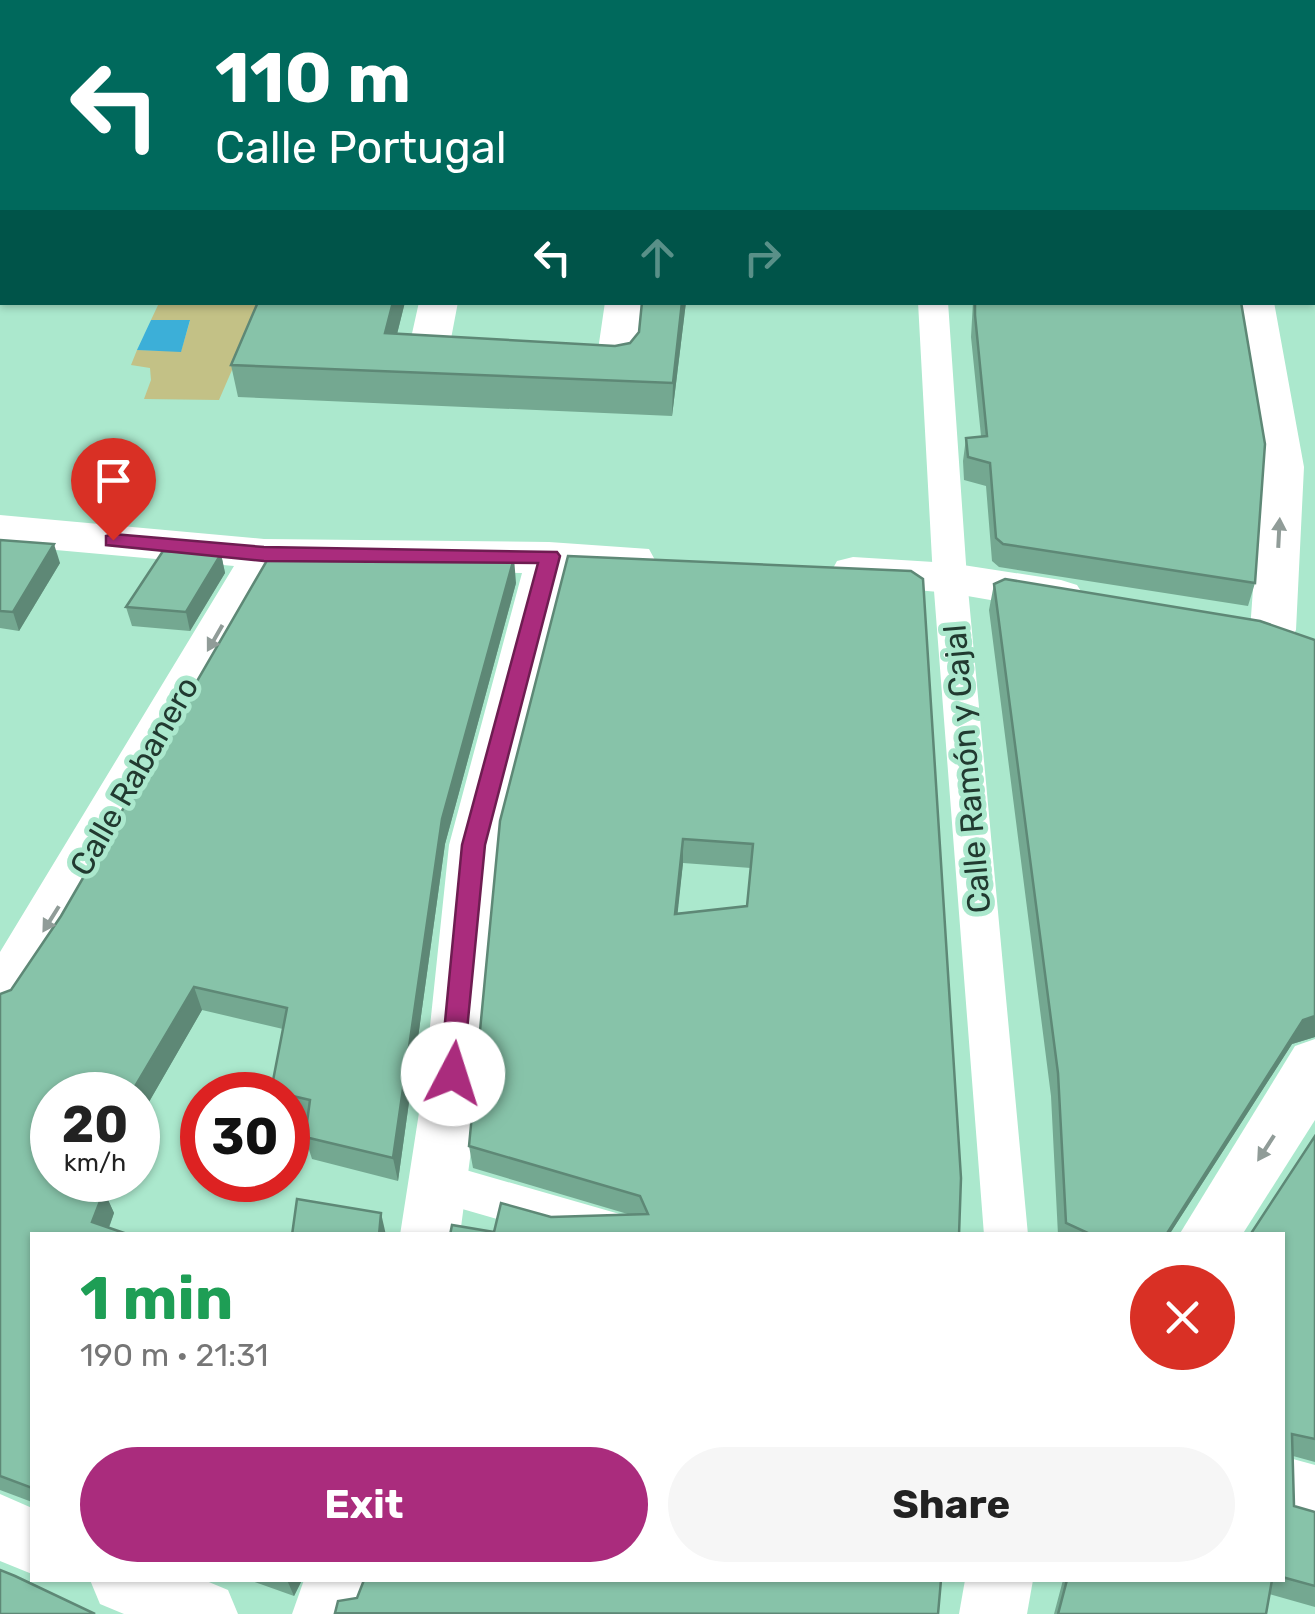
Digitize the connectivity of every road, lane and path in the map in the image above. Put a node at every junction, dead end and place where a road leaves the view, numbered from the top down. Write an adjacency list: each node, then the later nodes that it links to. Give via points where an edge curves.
1 (438, 305): 2 (street, via 427,356 616,362)
2 (624, 305)
3 (934, 305): 10 (street, Calle Ramón y Cajal)
4 (1255, 305): 12 (street, one-way to 4, via 1255,628 1283,468)
5 (0, 530): 6 (street)
6 (264, 554): 7 (street); 13 (street, Calle Rabanero, one-way to 13)
7 (550, 556): 8 (street); 15 (street, via 474,845)
8 (682, 562)
9 (818, 570): 10 (street)
10 (950, 578): 11 (street); 18 (street, Calle Ramón y Cajal)
11 (1105, 603)
12 (1315, 648)
13 (0, 996)
14 (1315, 1064): 19 (street, one-way to 19)
15 (438, 1182): 16 (street); 17 (street)
16 (430, 1232)
17 (612, 1232)
18 (1006, 1232)
19 (1212, 1232)
20 (1285, 1489): 21 (street)
21 (1315, 1498)
22 (0, 1527): 23 (street)
23 (30, 1540)
24 (129, 1582): 27 (street)
25 (337, 1582): 28 (street)
26 (999, 1582): 29 (street)
27 (204, 1614)
28 (326, 1614)
29 (993, 1614)

